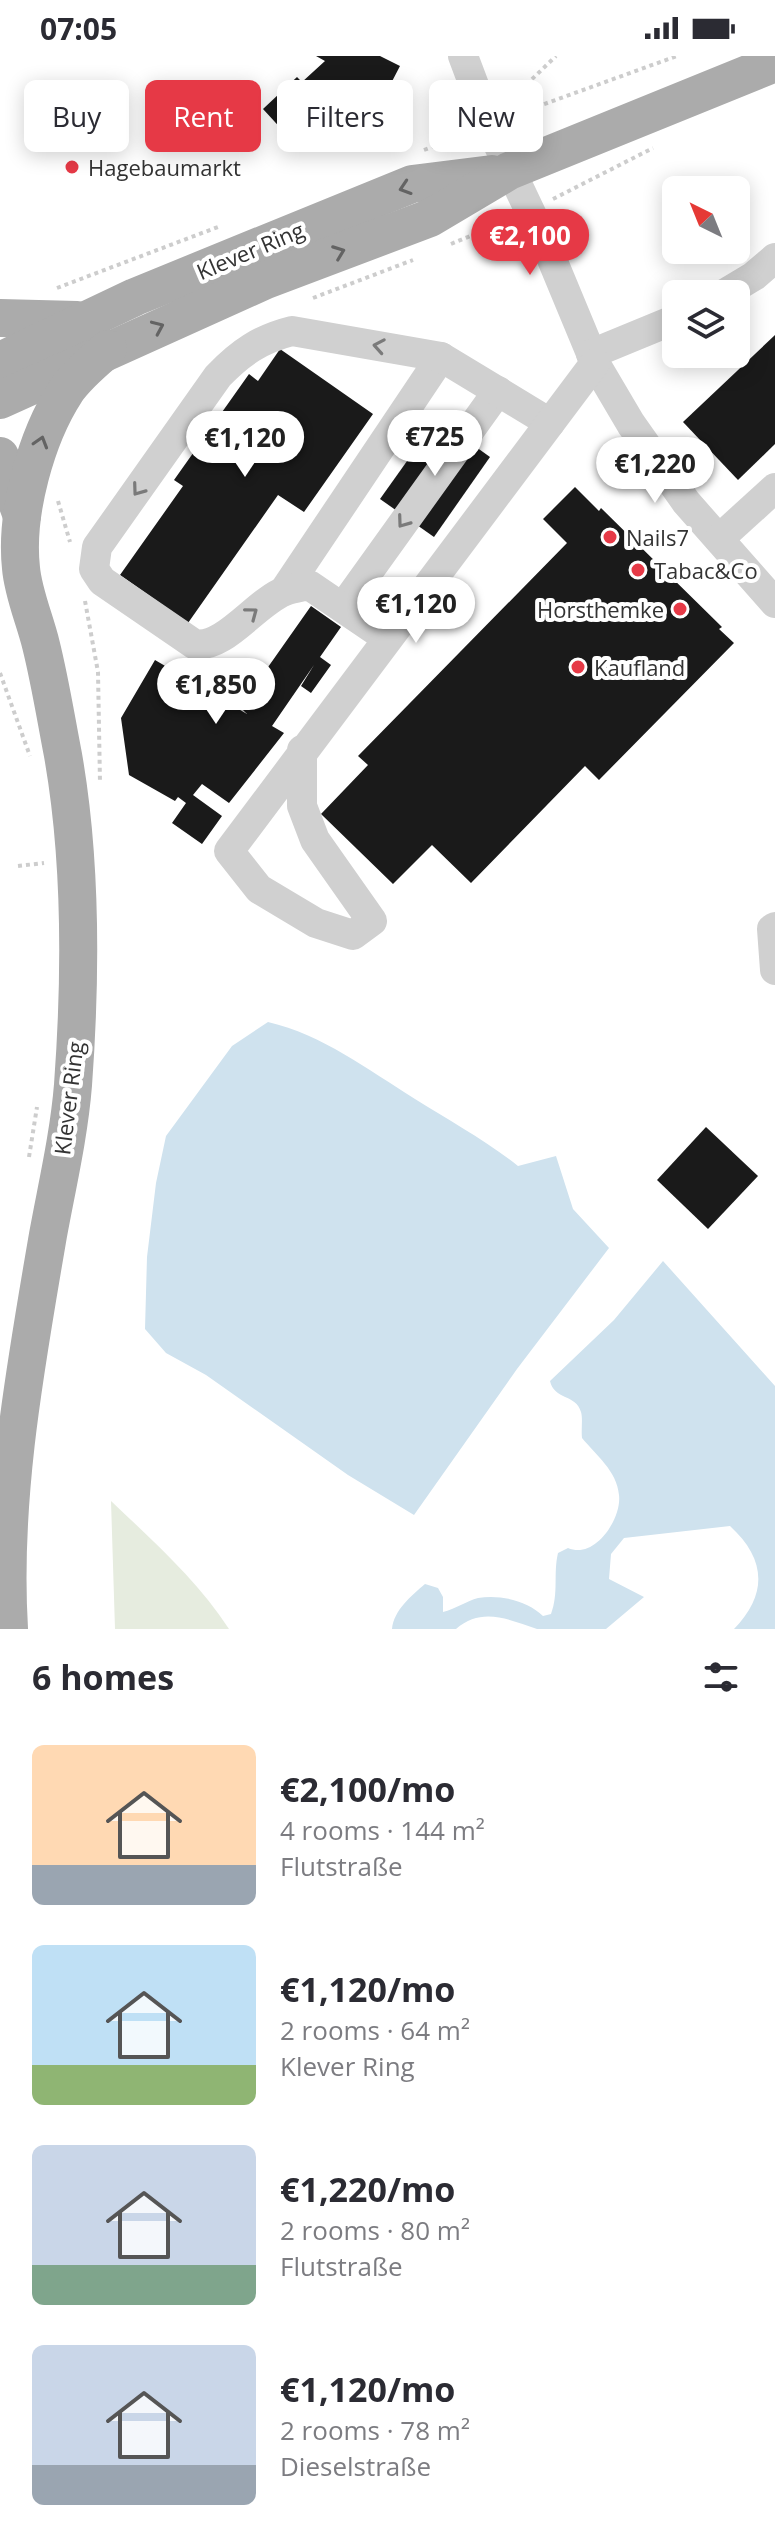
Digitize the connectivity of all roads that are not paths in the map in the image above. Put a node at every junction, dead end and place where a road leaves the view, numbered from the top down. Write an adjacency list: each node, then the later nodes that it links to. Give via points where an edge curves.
1 (463, 56): 3 (street)
2 (775, 63): 3 (main road, Klever Ring)
3 (509, 171): 7 (main road, Klever Ring, one-way to 7, via 412,184); 9 (main road, Klever Ring, one-way to 3, via 266,280 430,218); 11 (street)
4 (775, 258): 5 (street)
5 (747, 280)
6 (0, 318): 7 (main road)
7 (84, 320): 12 (main road, Klever Ring)
8 (662, 326): 11 (street)
9 (108, 349): 14 (main road, Klever Ring); 19 (main road, Klever Ring, one-way to 9, via 45,429 67,390)
10 (441, 357): 13 (street); 20 (street); 20 (street, one-way to 20, via 292,331 241,352 218,376 93,558 102,581 203,646)
11 (593, 359): 15 (street); 18 (street, via 631,424)
12 (0, 361)
13 (498, 391): 15 (street); 22 (street, one-way to 22)
14 (0, 400)
15 (550, 423): 23 (street)
16 (0, 456): 19 (main road, Klever Ring)
17 (775, 488): 18 (street)
18 (719, 539): 21 (street)
19 (15, 541): 27 (main road, Klever Ring, via 63,760 78,903 72,1089 27,1358 10,1510)
20 (284, 591): 22 (street, via 309,585)
21 (775, 603)
22 (343, 607): 23 (street)
23 (387, 638): 24 (street)
24 (302, 750): 24 (street, via 302,806 315,840 372,921 353,935 316,923 259,889 229,851)
25 (775, 927): 26 (street)
26 (775, 970)
27 (9, 1629)

